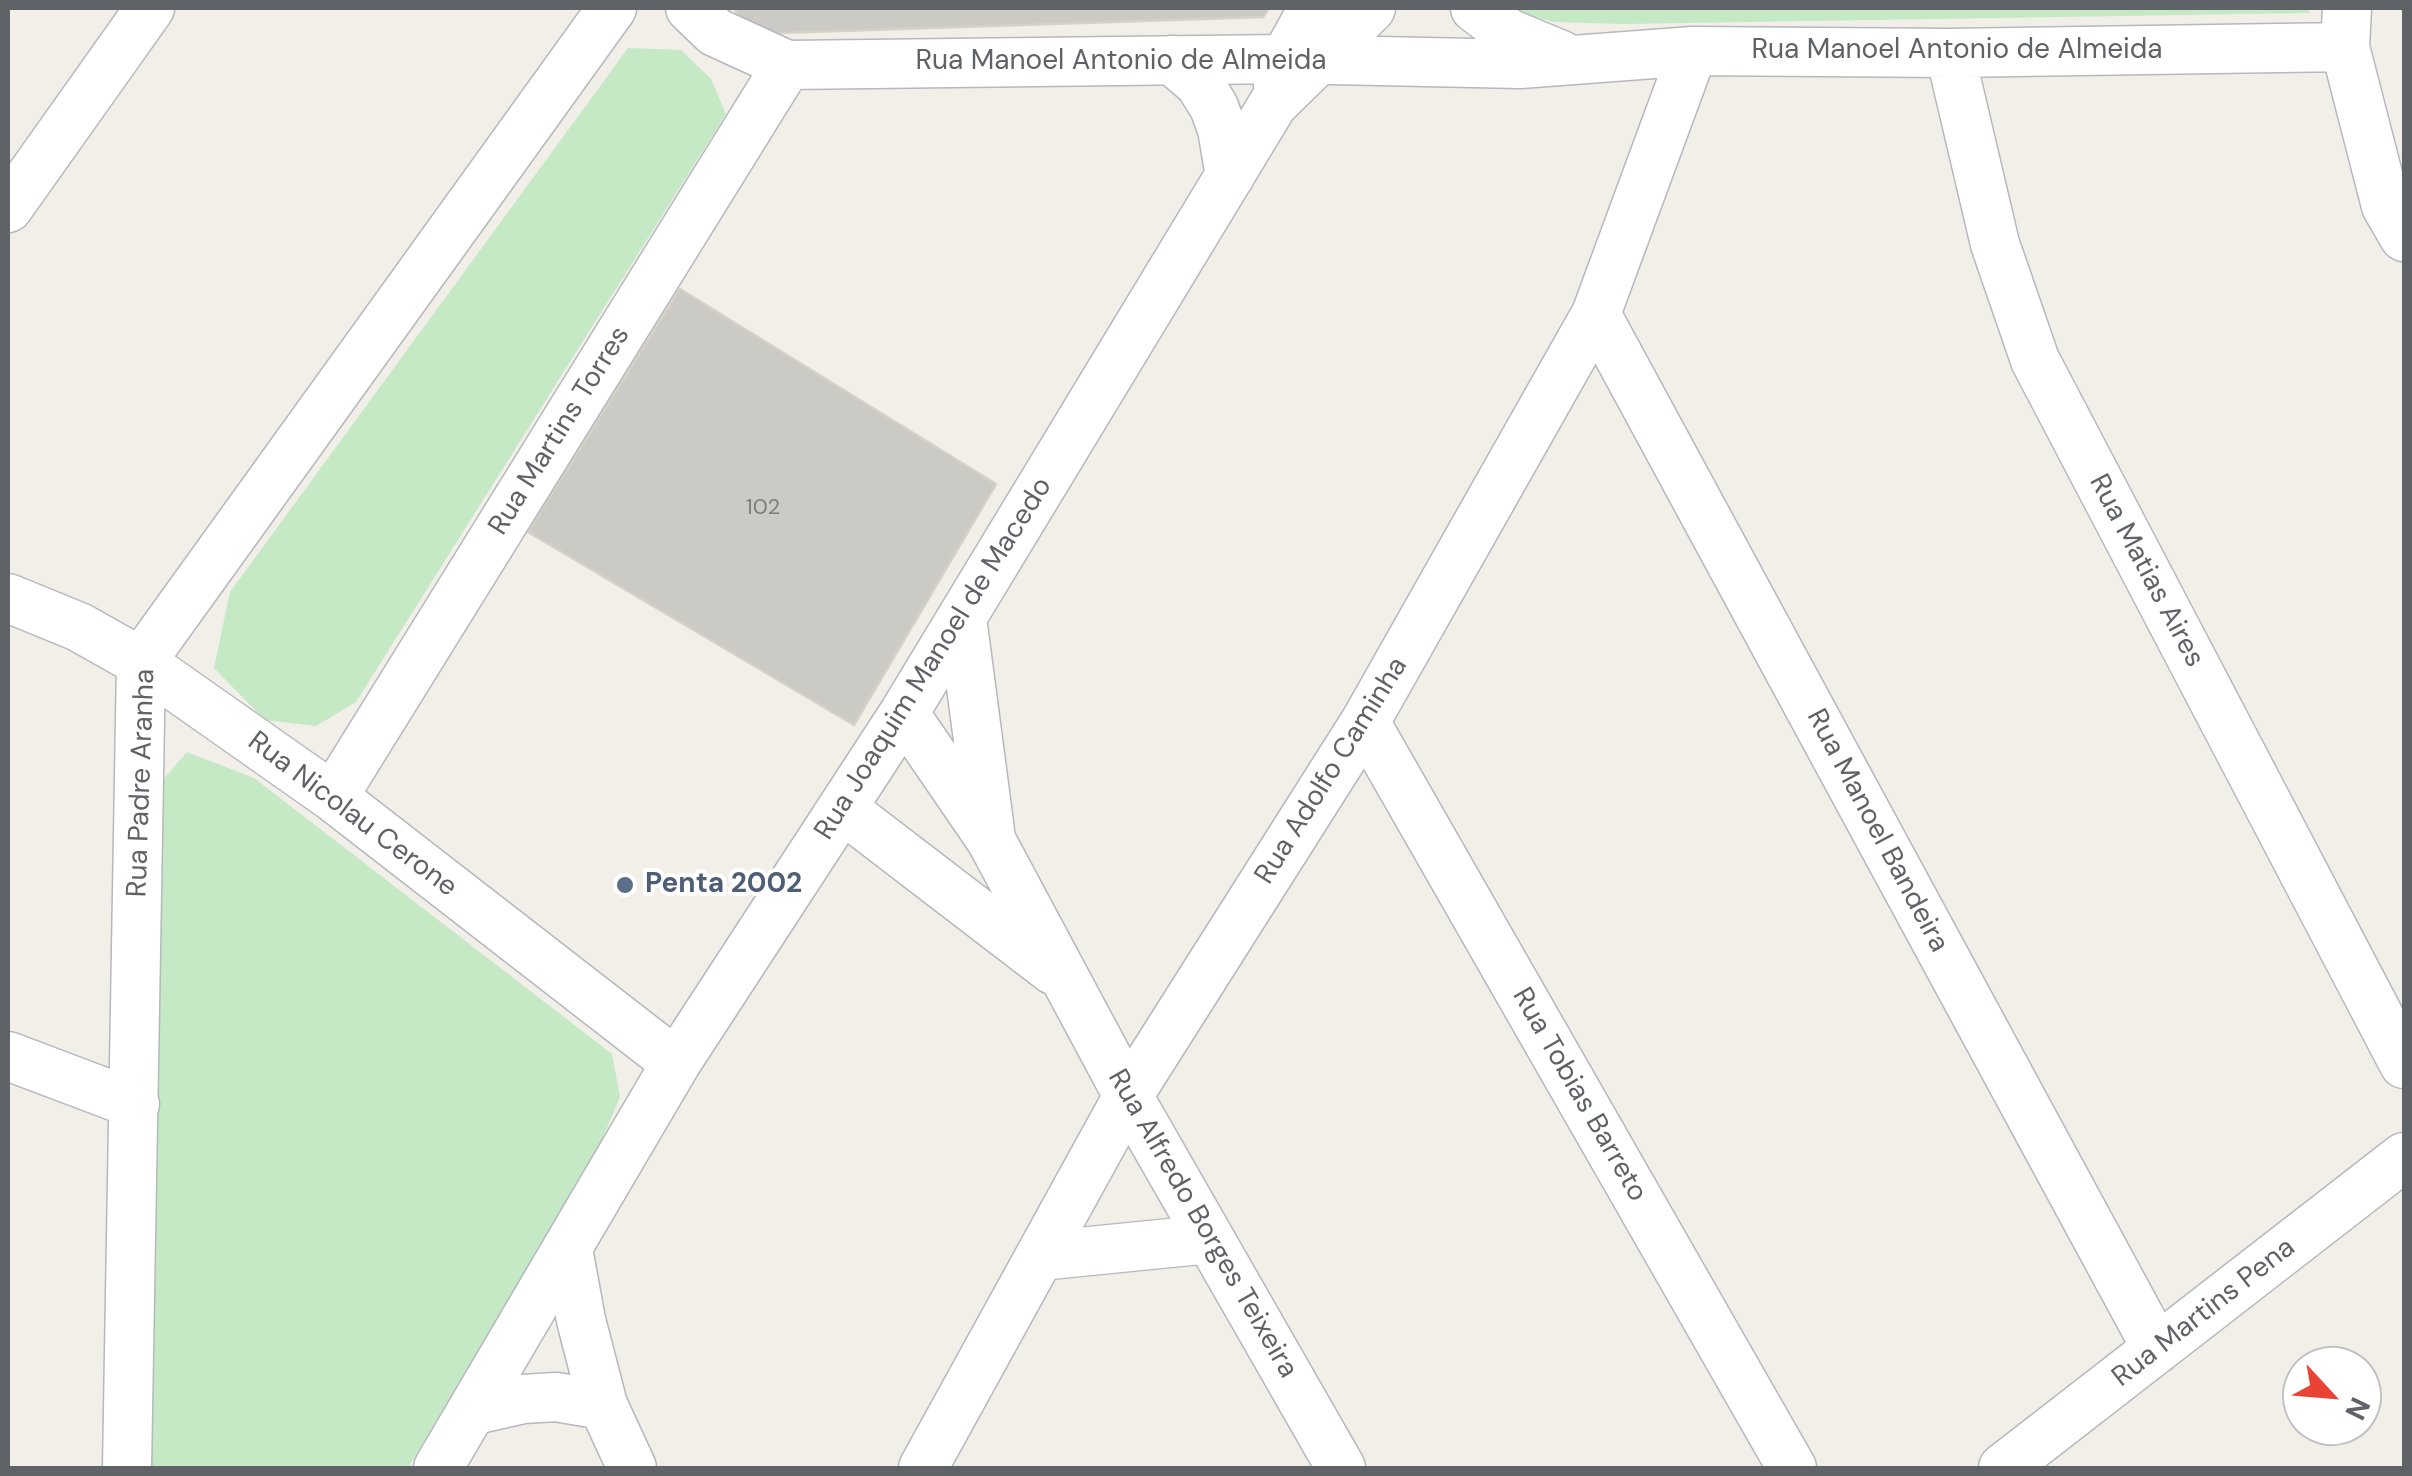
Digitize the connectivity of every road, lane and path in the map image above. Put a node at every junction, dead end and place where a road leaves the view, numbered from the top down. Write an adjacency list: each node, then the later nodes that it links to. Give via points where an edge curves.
1 (150, 8): 15 (street)
2 (612, 8): 20 (street, Rua Padre Aranha)
3 (690, 8): 13 (street, Rua Manoel Antonio de Almeida, via 715,32)
4 (1313, 8): 10 (street, Rua Joaquim Manoel de Macedo)
5 (1371, 8): 10 (street)
6 (1475, 8): 11 (street, Rua Manoel Antonio de Almeida, via 1508,33)
7 (2346, 28): 9 (street, Rua Manoel Antonio de Almeida); 16 (street)
8 (1692, 51): 9 (street, Rua Manoel Antonio de Almeida); 11 (street, Rua Manoel Antonio de Almeida); 17 (street, Rua Adolfo Caminha)
9 (1950, 53): 29 (street, Rua Matias Aires, via 1995,244 2036,360)
10 (1302, 59): 11 (street, Rua Manoel Antonio de Almeida); 12 (street, Rua Manoel Antonio de Almeida); 14 (street, Rua Joaquim Manoel de Macedo)
11 (1569, 59)
12 (1172, 60): 13 (street, Rua Manoel Antonio de Almeida); 14 (street, via 1214,107)
13 (787, 64): 23 (street, Rua Martins Torres)
14 (1230, 176): 19 (street, Rua Joaquim Manoel de Macedo)
15 (8, 208)
16 (2398, 216)
17 (1596, 314): 22 (street, Rua Adolfo Caminha); 36 (street, Rua Manoel Bandeira)
18 (8, 598): 20 (street, Rua Nicolau Cerone)
19 (962, 618): 21 (street, Rua Joaquim Manoel de Macedo); 25 (street)
20 (141, 662): 23 (street, Rua Nicolau Cerone); 31 (street, Rua Padre Aranha)
21 (904, 713): 24 (street, Rua Joaquim Manoel de Macedo); 25 (street, Rua Alfredo Borges Teixeira)
22 (1365, 722): 30 (street, Rua Adolfo Caminha); 44 (street, Rua Tobias Barreto)
23 (333, 797): 28 (street, Rua Nicolau Cerone)
24 (843, 809): 26 (street, Rua Alfredo Borges Teixeira); 28 (street, Rua Joaquim Manoel de Macedo)
25 (991, 840): 26 (street, Rua Alfredo Borges Teixeira)
26 (1064, 978): 30 (street, Rua Alfredo Borges Teixeira)
27 (8, 1056): 31 (street)
28 (676, 1063): 34 (street, Rua Joaquim Manoel de Macedo)
29 (2404, 1064)
30 (1128, 1096): 33 (street, Rua Alfredo Borges Teixeira); 35 (street, Rua Adolfo Caminha)
31 (135, 1104): 39 (street, Rua Padre Aranha)
32 (2404, 1157): 36 (street, Rua Martins Pena)
33 (1210, 1238): 35 (street); 43 (street, Rua Alfredo Borges Teixeira)
34 (568, 1249): 37 (street); 38 (street, Rua Joaquim Manoel de Macedo)
35 (1040, 1256): 42 (street, Rua Adolfo Caminha)
36 (2157, 1349): 45 (street, Rua Martins Pena)
37 (602, 1405): 38 (street, via 556,1397); 41 (street)
38 (474, 1410): 40 (street, Rua Joaquim Manoel de Macedo)
39 (127, 1468)
40 (438, 1468)
41 (632, 1468)
42 (923, 1468)
43 (1342, 1468)
44 (1792, 1468)
45 (2003, 1468)

